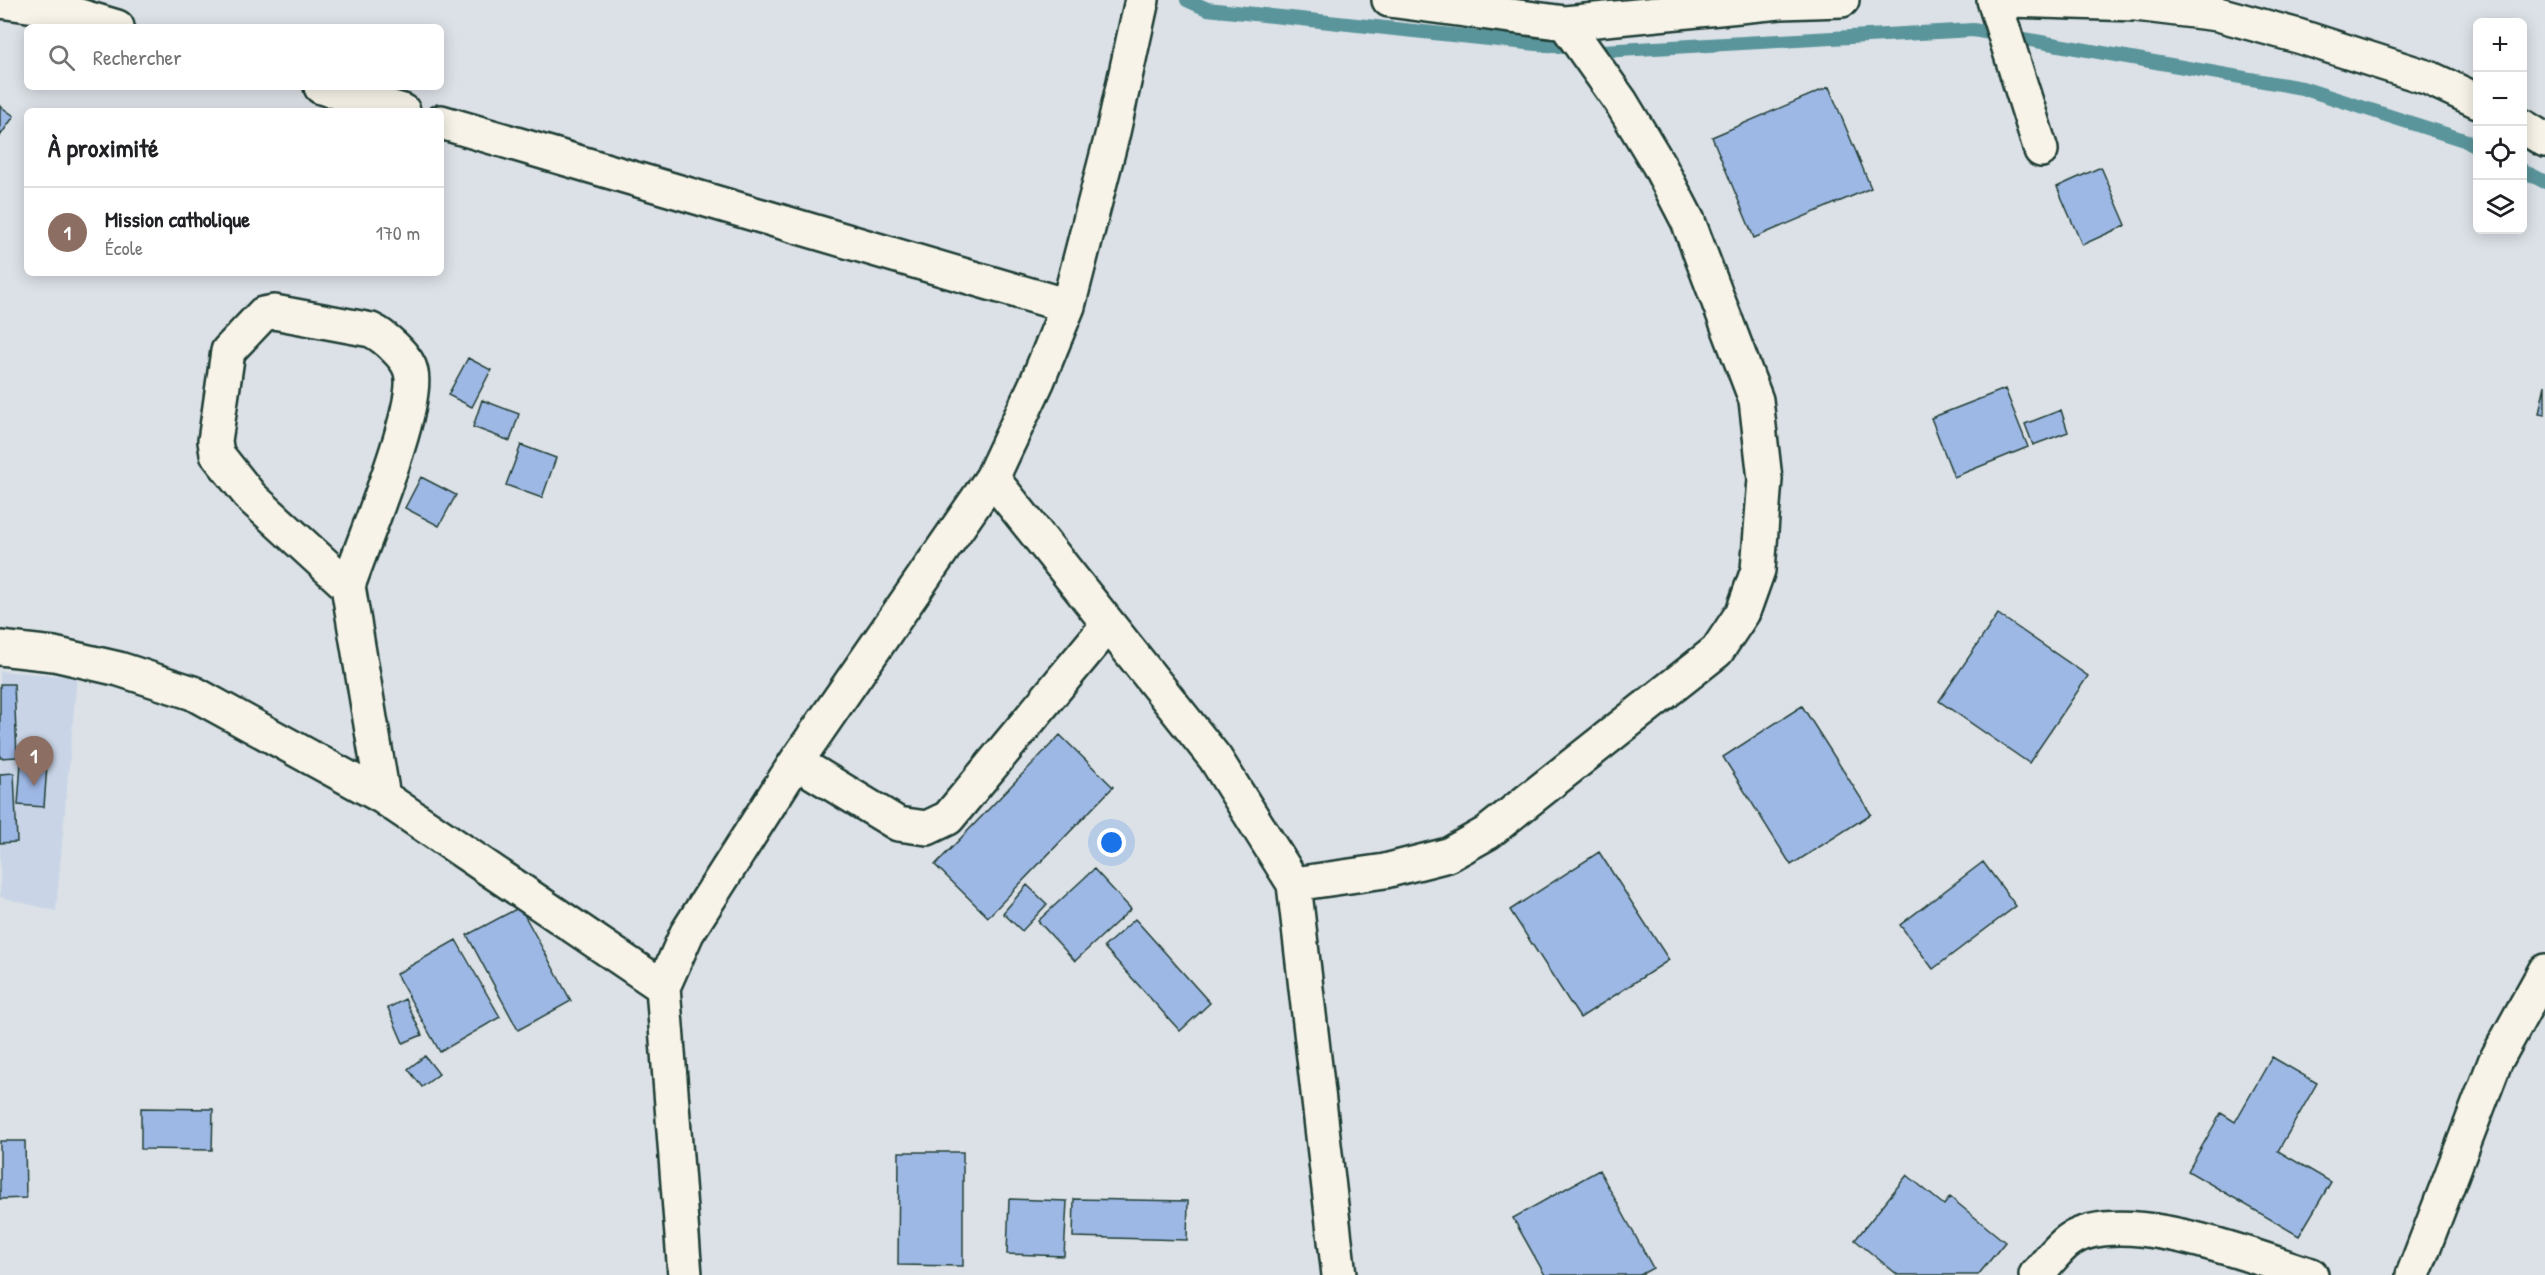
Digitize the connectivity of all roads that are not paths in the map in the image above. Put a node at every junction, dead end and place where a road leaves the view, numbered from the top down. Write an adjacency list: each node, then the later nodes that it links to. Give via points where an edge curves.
1 (1142, 0): 16 (main road)
2 (1389, 0): 7 (main road)
3 (1842, 0): 7 (main road, via 1780,2)
4 (1994, 0): 15 (main road)
5 (2011, 0): 10 (main road, via 2136,4 2218,14 2429,78)
6 (0, 1): 8 (main road, via 56,9)
7 (1565, 23): 23 (main road, via 1620,102 1688,221 1756,400 1765,479 1758,570 1743,612 1717,651 1487,833 1448,855 1385,871)
8 (107, 24)
9 (331, 90): 11 (main road)
10 (2473, 99)
11 (393, 108)
12 (444, 123): 16 (main road)
13 (2527, 129): 14 (main road)
14 (2545, 140)
15 (2042, 150)
16 (1068, 306): 17 (main road)
17 (992, 478): 19 (main road); 21 (main road)
18 (348, 586): 18 (main road, via 251,498 217,454 215,441 228,351 263,314 274,312 371,330 407,362 411,371 413,385 397,448); 22 (main road)
19 (1108, 625): 21 (main road, via 948,818 927,828 898,824); 23 (main road, via 1215,758)
20 (0, 648): 22 (main road, via 54,654 119,669 193,693)
21 (796, 762): 25 (main road, via 687,933)
22 (383, 797): 25 (main road)
23 (1294, 884): 27 (main road)
24 (2545, 971): 30 (main road, via 2495,1062)
25 (663, 987): 26 (main road)
26 (685, 1275)
27 (1339, 1275)
28 (2036, 1275): 29 (main road, via 2072,1239 2115,1226 2179,1234)
29 (2311, 1275)
30 (2414, 1275)

